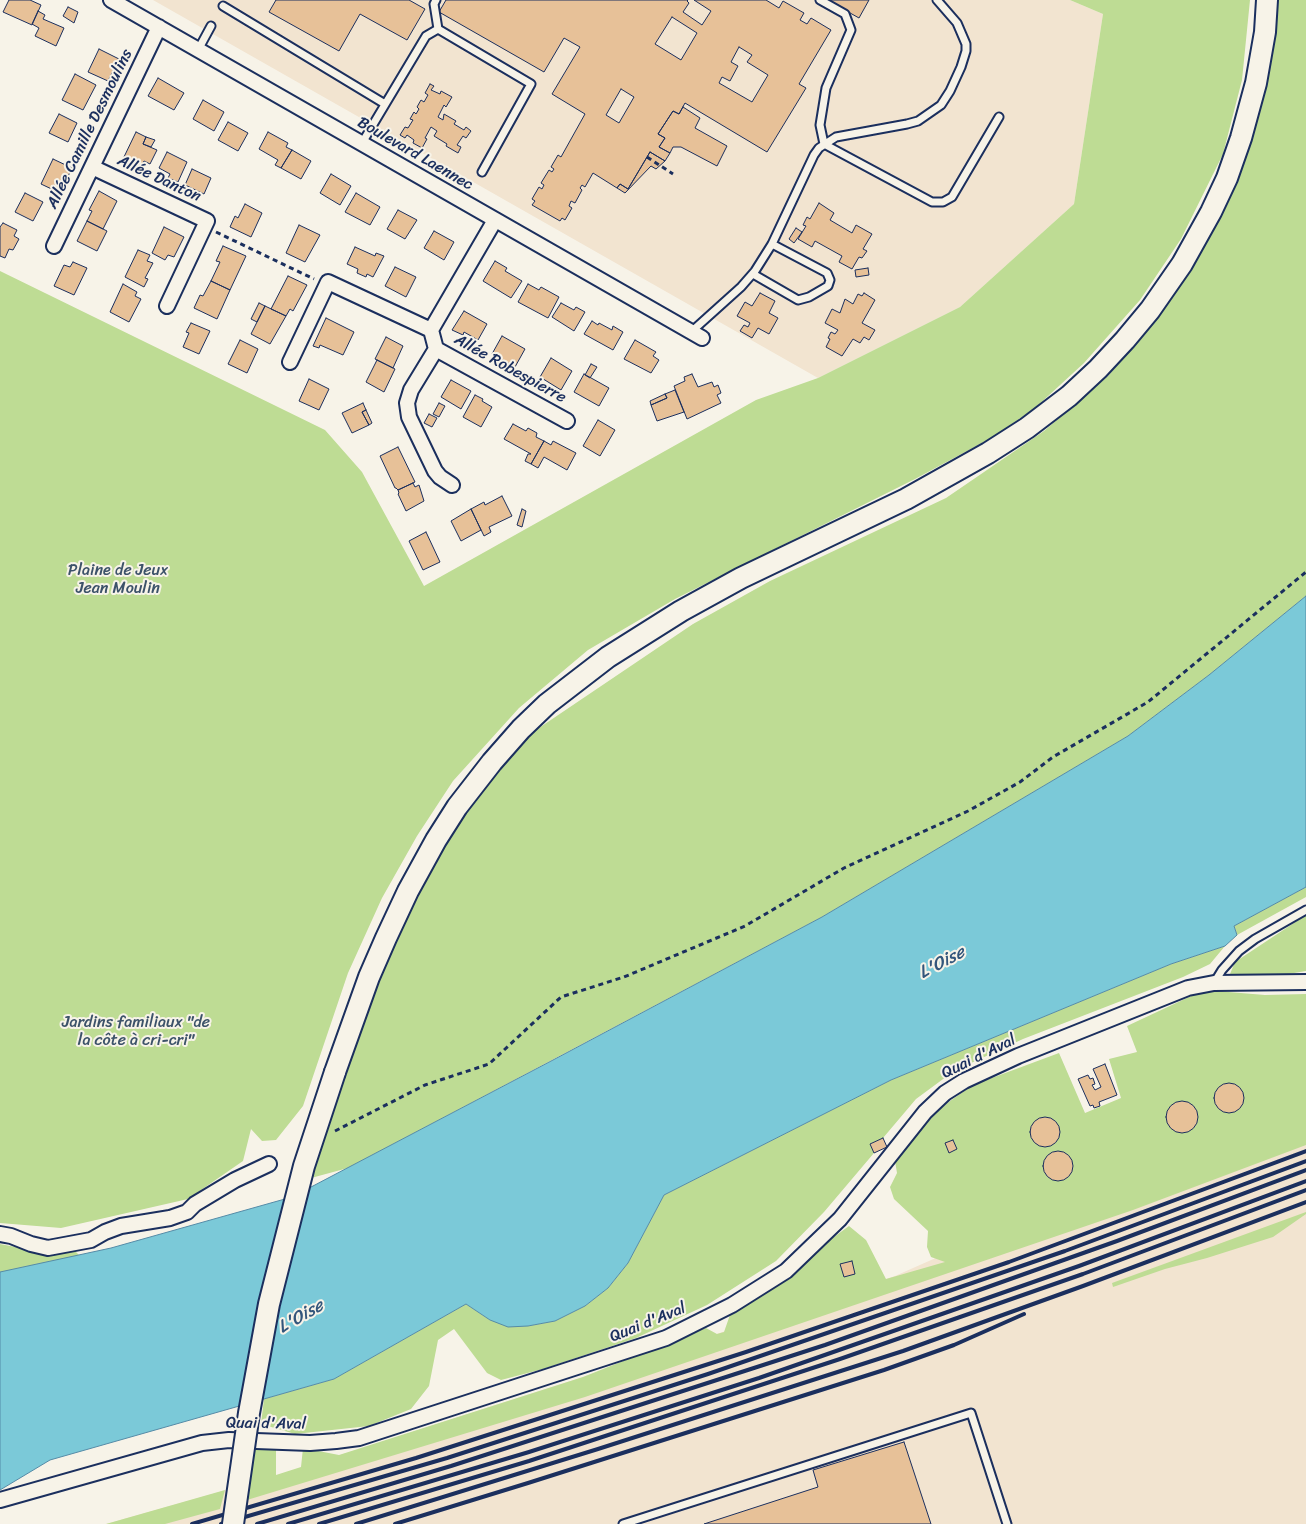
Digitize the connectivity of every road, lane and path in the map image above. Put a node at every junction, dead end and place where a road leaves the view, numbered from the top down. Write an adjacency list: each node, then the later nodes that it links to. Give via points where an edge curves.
1 (111, 0): 8 (street, Boulevard Laennec)
2 (436, 0): 9 (lane)
3 (820, 0): 14 (lane, via 845,14 851,30 826,88 820,125)
4 (937, 0): 14 (lane, via 957,23 966,44 961,67 941,105 927,116 907,124 836,137)
5 (1267, 0): 40 (main road, bridge, via 1252,101 1212,212 1150,310 1098,369 1027,428 988,453 906,499 741,578 608,657 547,704 492,762 462,800 436,840 386,938 335,1072 304,1166 273,1288 249,1413)
6 (223, 6): 11 (lane)
7 (211, 26): 10 (lane)
8 (159, 28): 10 (street, Boulevard Laennec); 16 (street, Allée Camille Desmoulins)
9 (438, 28): 11 (lane, via 426,36); 17 (lane, via 531,84)
10 (198, 50): 13 (street, Boulevard Laennec)
11 (385, 104): 13 (lane)
12 (999, 117): 14 (lane, via 952,197 943,202 932,202)
13 (362, 143): 19 (street, Boulevard Laennec)
14 (824, 144): 21 (lane, via 814,155)
15 (647, 157): 18 (path)
16 (92, 167): 20 (street, Allée Danton, via 207,221); 22 (street, Allée Camille Desmoulins)
17 (482, 172)
18 (673, 174)
19 (495, 220): 26 (street); 27 (street, Boulevard Laennec)
20 (205, 226): 24 (path); 25 (street, Allée Danton)
21 (772, 244): 23 (lane); 23 (lane, via 828,273 828,286 798,300)
22 (54, 246)
23 (753, 274): 27 (lane)
24 (326, 285): 26 (street, via 328,282); 29 (street)
25 (167, 306)
26 (431, 330): 28 (street)
27 (696, 335)
28 (436, 349): 30 (street, Allée Robespierre); 31 (street, via 411,390 407,410 435,471)
29 (290, 362)
30 (567, 421)
31 (452, 485)
32 (1306, 572): 36 (path, via 1148,702 1054,757 1020,782 968,811 844,868 745,926 624,977 561,997 489,1064 425,1085)
33 (1306, 910): 35 (lane, via 1239,951)
34 (1306, 982): 35 (street, Quai d'Aval)
35 (1210, 983): 39 (street, Quai d'Aval, via 1180,991 1018,1056 945,1093 921,1117 840,1219 786,1271 744,1299 676,1333 642,1347 365,1436 322,1442 229,1440 202,1443)
36 (330, 1133)
37 (269, 1164): 38 (street, via 235,1180 194,1204 187,1212 121,1226 91,1240 48,1248)
38 (0, 1234)
39 (4, 1499)
40 (233, 1524)
41 (623, 1524): 42 (lane, via 972,1412)
42 (1007, 1524)

